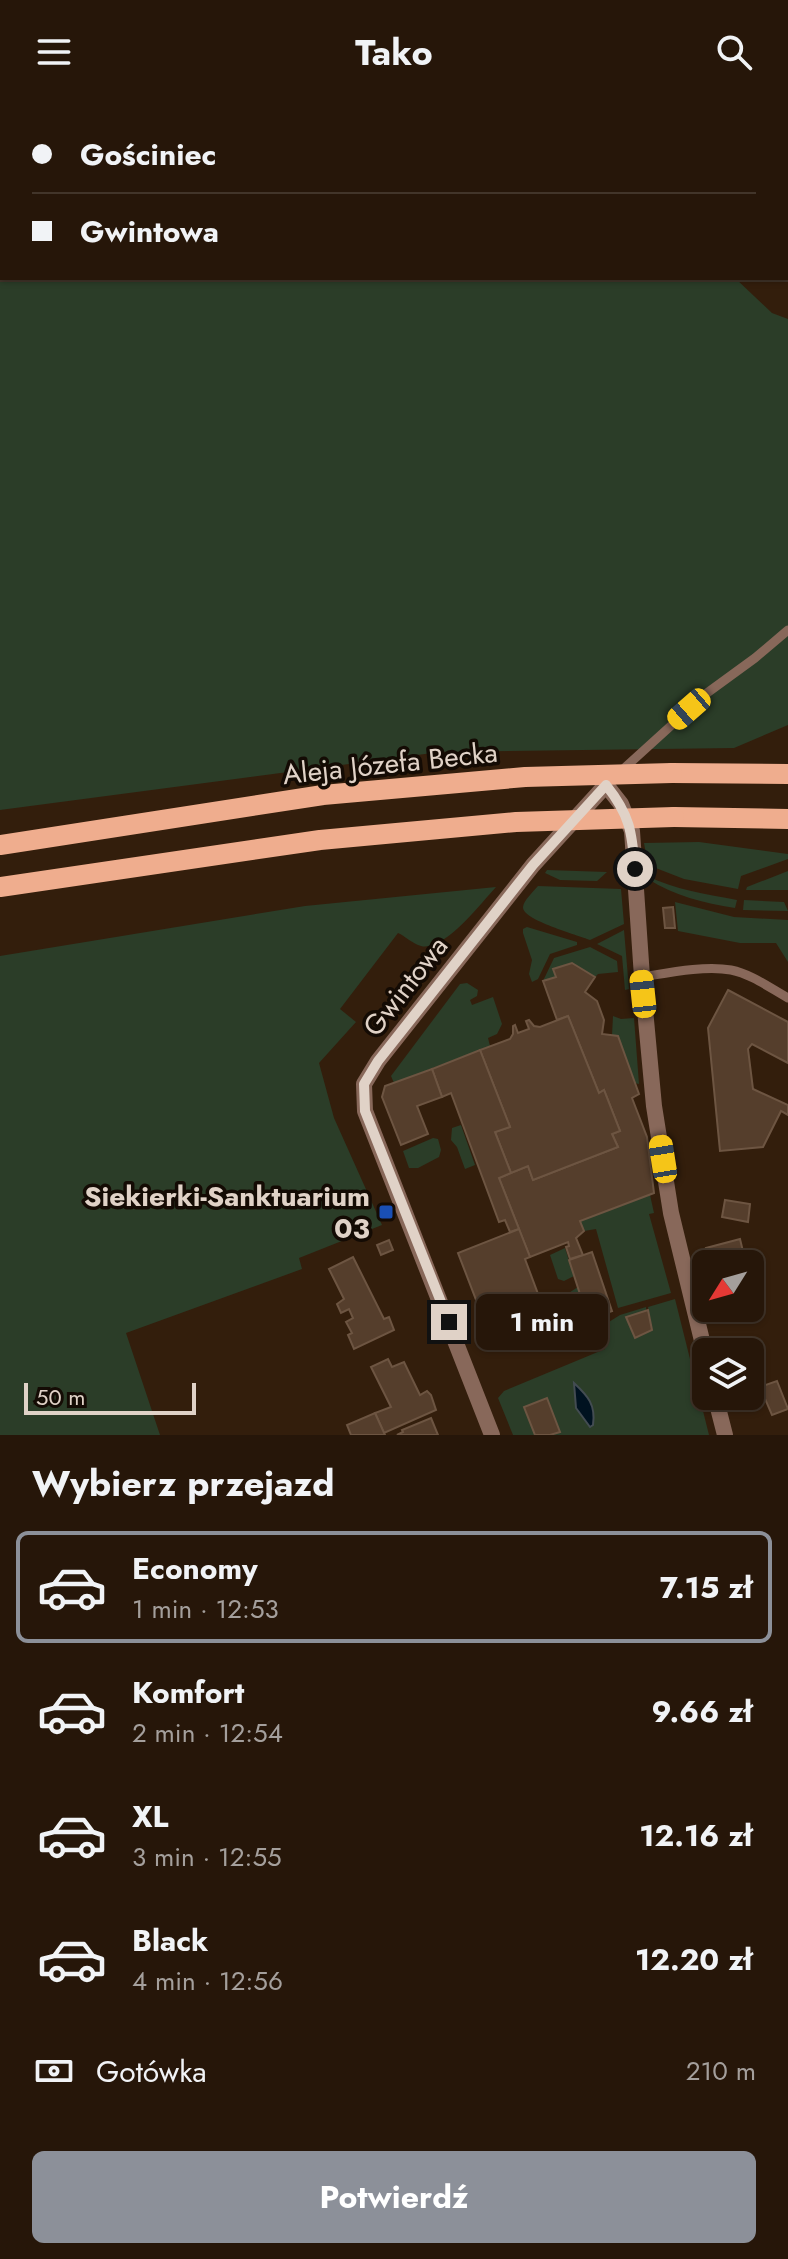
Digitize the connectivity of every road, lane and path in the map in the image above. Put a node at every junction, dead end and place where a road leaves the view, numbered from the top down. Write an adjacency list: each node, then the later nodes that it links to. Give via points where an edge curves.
1 (788, 630): 3 (lane, Gwintowa, via 707,693)
2 (788, 774): 5 (main road, Aleja Józefa Becka, bridge, via 525,777 323,795)
3 (606, 785): 7 (street, via 632,831); 11 (street, Gwintowa, via 533,865 364,1084 365,1111)
4 (788, 819): 6 (main road, bridge, via 516,822 320,840)
5 (0, 845)
6 (0, 887)
7 (642, 977): 8 (lane, via 728,969); 9 (street, via 671,1213)
8 (788, 998)
9 (701, 1338)
10 (719, 1410): 12 (street)
11 (492, 1435)
12 (725, 1435)

